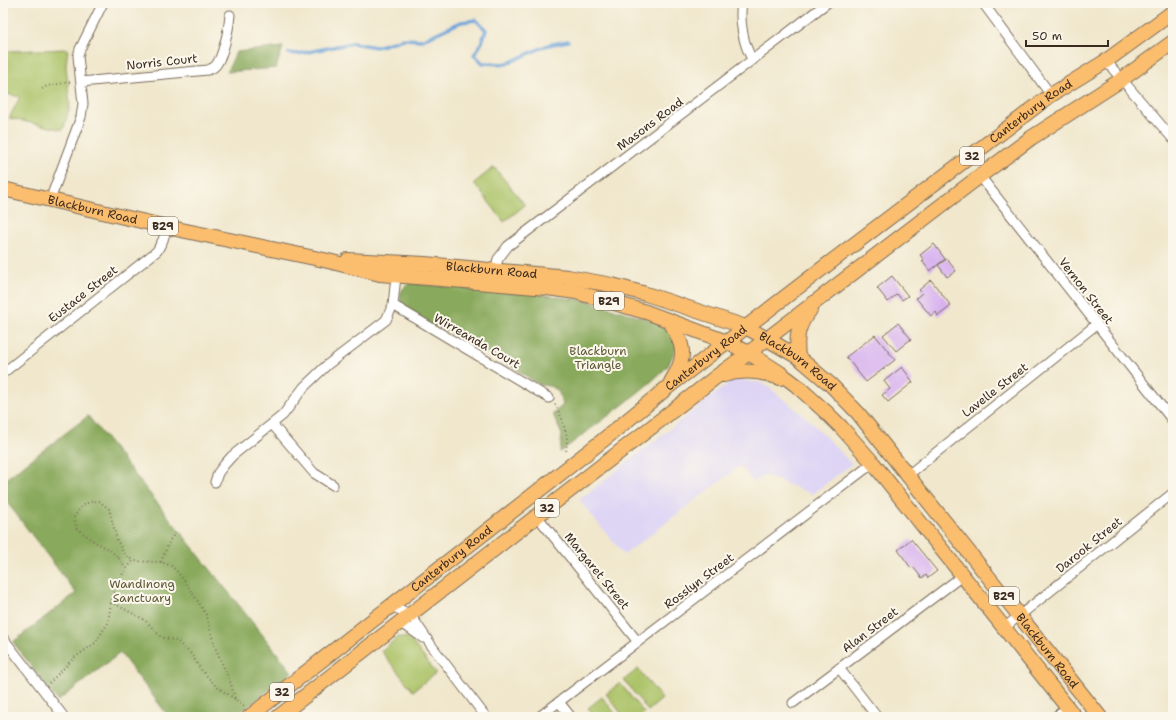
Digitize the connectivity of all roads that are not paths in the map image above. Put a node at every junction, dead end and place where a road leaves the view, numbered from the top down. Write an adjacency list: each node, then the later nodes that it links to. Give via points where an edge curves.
1 (103, 3): 11 (street, via 80,49)
2 (742, 3): 8 (street, via 745,45)
3 (827, 3): 8 (street, Masons Road)
4 (983, 3): 12 (street)
5 (1173, 12): 9 (main road, Canterbury Road / 32)
6 (230, 16): 11 (street, Norris Court, via 228,34 219,60 208,70)
7 (1173, 42): 10 (main road, Canterbury Road / 32)
8 (753, 60): 22 (street, Masons Road, via 508,246 498,259)
9 (1106, 61): 10 (street); 12 (main road, Canterbury Road / 32)
10 (1121, 80): 13 (street); 14 (main road, Canterbury Road / 32, via 1031,138)
11 (80, 82): 16 (street, via 83,104 80,117)
12 (1051, 95): 28 (main road, Canterbury Road / 32)
13 (1173, 139)
14 (980, 176): 24 (main road, Canterbury Road / 32); 27 (street, Vernon Street)
15 (3, 189): 16 (main road, Blackburn Road / B29)
16 (50, 200): 17 (main road, Blackburn Road / B29)
17 (167, 227): 18 (main road, Blackburn Road / B29); 33 (street, Eustace Street, via 157,251)
18 (324, 260): 19 (main road, Blackburn Road / B29); 21 (main road, Blackburn Road / B29)
19 (396, 262): 20 (main road, Blackburn Road / B29); 21 (main road)
20 (425, 264): 22 (main road, Blackburn Road / B29); 23 (main road)
21 (396, 276): 23 (main road, Blackburn Road / B29); 25 (street)
22 (495, 277): 23 (main road, Blackburn Road / B29); 26 (main road, Blackburn Road / B29, via 576,292); 28 (main road, Blackburn Road / B29, via 568,277 612,285)
23 (454, 281)
24 (818, 300): 29 (main road, Canterbury Road / 32); 32 (main road, via 802,320 797,338)
25 (393, 306): 37 (street, Wirreanda Court); 39 (street, via 386,320 327,365)
26 (669, 320): 30 (main road, Blackburn Road / B29); 36 (main road, via 681,341 683,352 677,373)
27 (1097, 324): 38 (street, Vernon Street); 41 (street, Lavelle Street)
28 (746, 327): 29 (main road, Blackburn Road / B29); 30 (main road, Canterbury Road / 32)
29 (767, 339): 31 (main road, Canterbury Road / 32); 32 (main road, Blackburn Road / B29)
30 (727, 342): 31 (main road, Blackburn Road / B29); 36 (main road, Canterbury Road / 32)
31 (749, 353): 34 (main road, Canterbury Road / 32); 35 (main road, Blackburn Road / B29)
32 (798, 357): 41 (main road, Blackburn Road / B29, via 845,398)
33 (3, 373)
34 (716, 377): 35 (main road, via 736,371 758,372); 45 (main road, Canterbury Road / 32)
35 (796, 385): 40 (main road, Blackburn Road / B29, via 841,427)
36 (668, 387): 47 (main road, Canterbury Road / 32)
37 (549, 398)
38 (1173, 421)
39 (272, 424): 42 (street, via 232,456); 43 (street, via 314,473)
40 (873, 463): 46 (main road, Blackburn Road / B29); 53 (street, Rosslyn Street)
41 (908, 475): 49 (main road, Blackburn Road / B29)
42 (214, 482)
43 (332, 485)
44 (1173, 493): 49 (street, Darook Street)
45 (537, 516): 48 (main road, Canterbury Road / 32); 53 (street, Margaret Street)
46 (962, 576): 51 (main road, Blackburn Road / B29); 55 (street, Alan Street)
47 (391, 606): 48 (street); 59 (main road, Canterbury Road / 32)
48 (410, 614): 50 (main road, Canterbury Road / 32); 54 (street)
49 (1020, 616): 51 (street, Darook Street); 67 (main road, Blackburn Road / B29)
50 (398, 623): 54 (street, via 414,631); 61 (main road, Canterbury Road / 32)
51 (1004, 628): 58 (main road, Blackburn Road / B29)
52 (3, 638): 60 (street)
53 (638, 642): 56 (street, Rosslyn Street)
54 (431, 646): 62 (street)
55 (839, 668): 57 (street, Alan Street); 65 (street)
56 (559, 702): 63 (street, Rosslyn Street); 64 (street)
57 (793, 703)
58 (1071, 712): 66 (street)
59 (253, 716)
60 (64, 717)
61 (278, 717)
62 (486, 717)
63 (539, 717)
64 (571, 717)
65 (877, 717)
66 (1055, 717)
67 (1100, 717)

